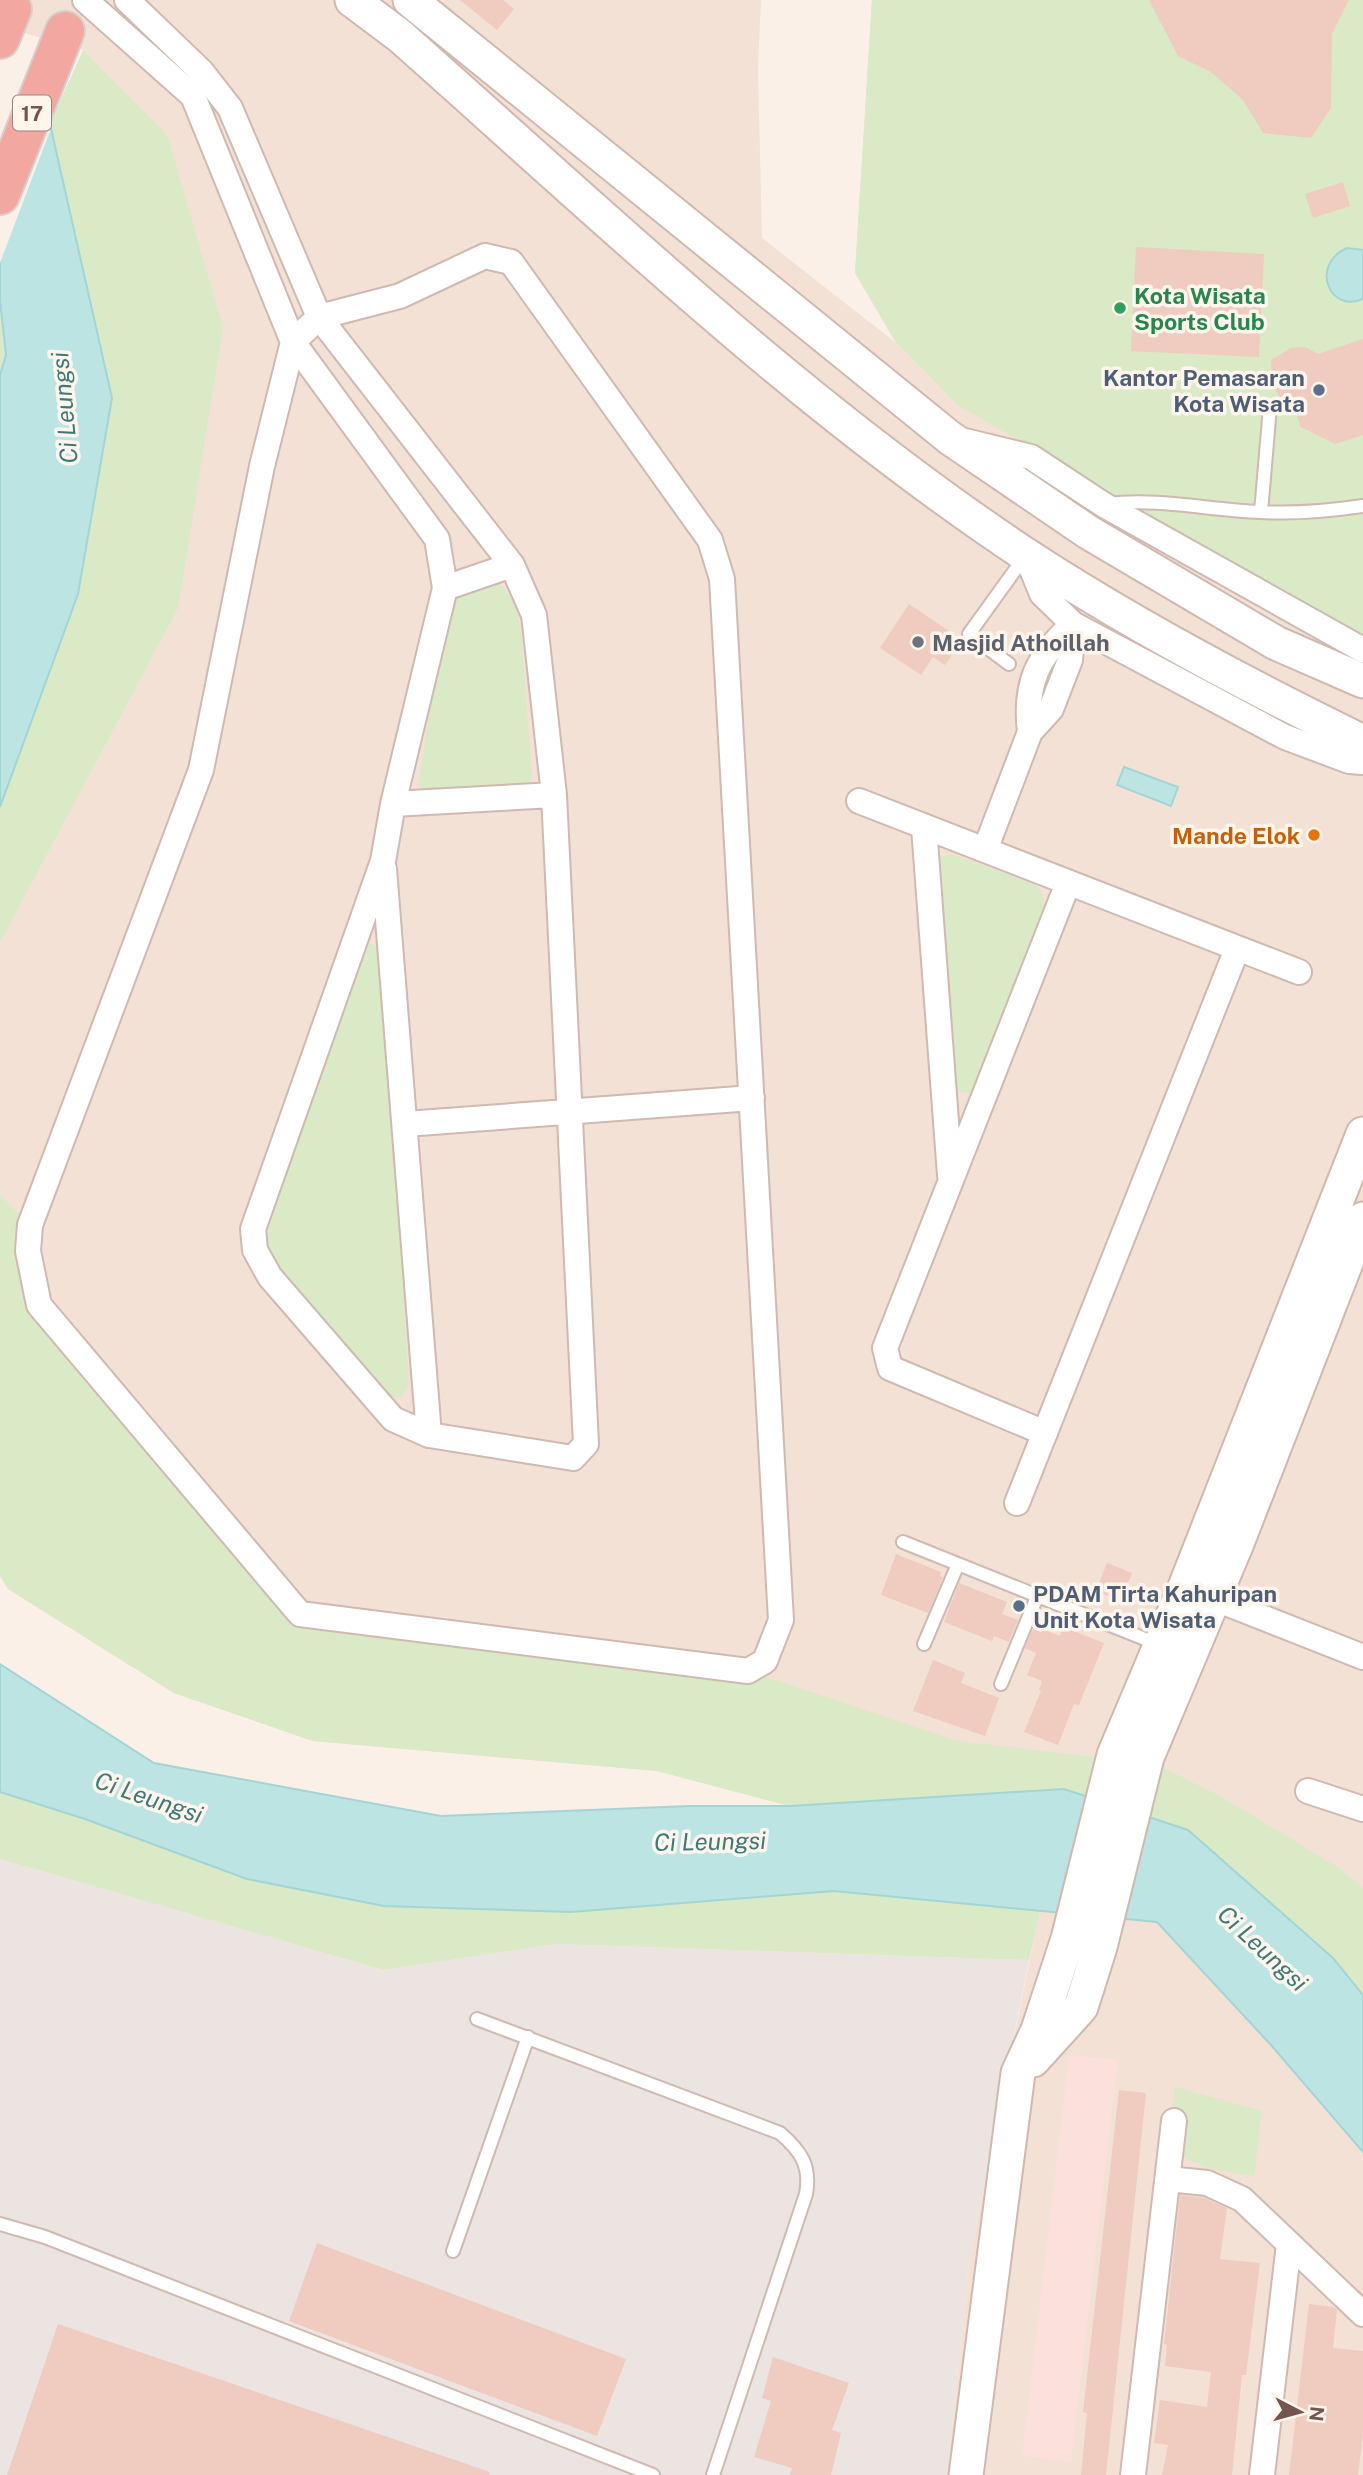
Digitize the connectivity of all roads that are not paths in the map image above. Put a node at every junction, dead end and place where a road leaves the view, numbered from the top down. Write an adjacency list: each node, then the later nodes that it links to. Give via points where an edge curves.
1 (85, 0): 8 (street, via 193,96)
2 (127, 0): 7 (street, via 202,72 230,108)
3 (352, 0): 14 (street, via 400,36 709,310 845,423)
4 (410, 0): 10 (street)
5 (65, 31): 6 (highway, 17)
6 (0, 195)
7 (319, 317): 8 (street); 15 (street); 32 (street, via 400,296 485,256 511,262 710,540 722,579)
8 (293, 342): 16 (street, via 437,539); 32 (street, via 262,466 201,771 30,1225 28,1251 38,1305 300,1614 748,1671 765,1661 781,1620)
9 (1270, 407): 13 (lane)
10 (950, 438): 11 (street, via 1031,457); 20 (street, via 1088,532 1276,643)
11 (1104, 505): 13 (lane, via 1139,500); 18 (street)
12 (1363, 506): 13 (lane)
13 (1261, 512)
14 (1026, 555): 17 (street, via 1042,594); 19 (lane, via 969,634); 21 (street, via 1144,625)
15 (512, 565): 16 (street); 23 (street, via 534,615)
16 (445, 588): 25 (street)
17 (1073, 624): 22 (street, via 1285,737); 27 (street, via 1070,660 1051,709 1030,732)
18 (1363, 650)
19 (1009, 664)
20 (1363, 681)
21 (1363, 742)
22 (1363, 762)
23 (554, 795): 25 (street); 33 (street)
24 (859, 802): 26 (street)
25 (393, 804): 28 (street)
26 (923, 827): 27 (street); 36 (street)
27 (985, 850): 29 (street)
28 (383, 861): 34 (street); 39 (street, via 253,1228 255,1250 270,1277 393,1419)
29 (1068, 883): 30 (street); 36 (street)
30 (1237, 949): 31 (street); 38 (street)
31 (1299, 972)
32 (752, 1098): 33 (street)
33 (569, 1111): 34 (street); 39 (street, via 586,1444 573,1458)
34 (406, 1124): 39 (street)
35 (1363, 1134): 43 (street)
36 (950, 1184): 38 (street, via 885,1348 890,1368)
37 (1363, 1219): 43 (street)
38 (1045, 1433): 40 (street)
39 (429, 1435)
40 (1017, 1503)
41 (904, 1542): 42 (lane)
42 (958, 1564): 44 (lane); 45 (lane)
43 (1199, 1592): 46 (street); 47 (street); 53 (street, via 1147,1757 1081,2007 1054,2041)
44 (1037, 1598): 46 (lane); 48 (lane)
45 (924, 1644)
46 (1160, 1645): 53 (street, via 1114,1755 1068,1939 1038,2030)
47 (1363, 1657)
48 (1001, 1684)
49 (1308, 1791): 50 (street)
50 (1363, 1809)
51 (477, 2019): 52 (lane)
52 (528, 2037): 58 (lane); 61 (lane, via 780,2133 806,2163 806,2194)
53 (1018, 2073): 62 (street)
54 (1174, 2121): 55 (street)
55 (1168, 2179): 57 (street, via 1207,2183 1242,2199); 63 (street)
56 (0, 2224): 60 (lane)
57 (1289, 2244): 59 (street); 64 (street)
58 (453, 2251)
59 (1363, 2314)
60 (653, 2475)
61 (713, 2475)
62 (966, 2475)
63 (1133, 2475)
64 (1262, 2475)

